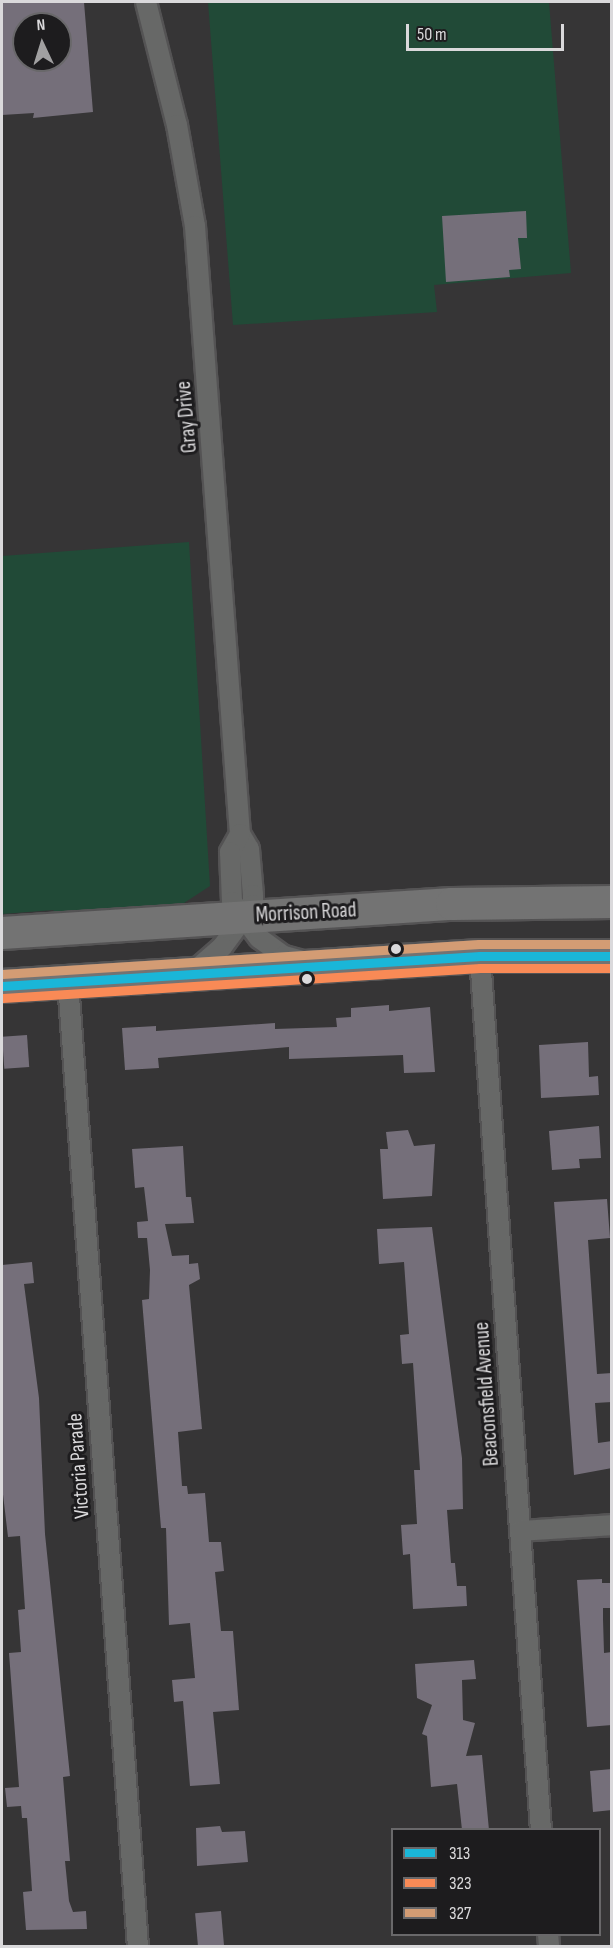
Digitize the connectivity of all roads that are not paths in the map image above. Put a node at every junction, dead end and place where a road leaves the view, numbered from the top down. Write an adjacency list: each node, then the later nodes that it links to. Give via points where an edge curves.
1 (146, 2): 3 (street, Gray Drive, via 177,125 195,226 240,834 230,852 232,902)
2 (612, 902): 3 (main road, Morrison Road, via 452,904)
3 (243, 916): 4 (main road, Morrison Road); 7 (street, Gray Drive, via 259,938 284,956); 8 (street, via 222,947)
4 (2, 933)
5 (480, 956): 6 (main road); 7 (main road); 12 (street, Beaconsfield Avenue)
6 (612, 956)
7 (321, 966): 8 (main road)
8 (192, 973): 9 (main road)
9 (68, 982): 10 (main road); 14 (street, Victoria Parade)
10 (2, 986)
11 (612, 1525): 12 (street)
12 (520, 1531): 13 (street, Beaconsfield Avenue)
13 (541, 1828)
14 (138, 1947)

